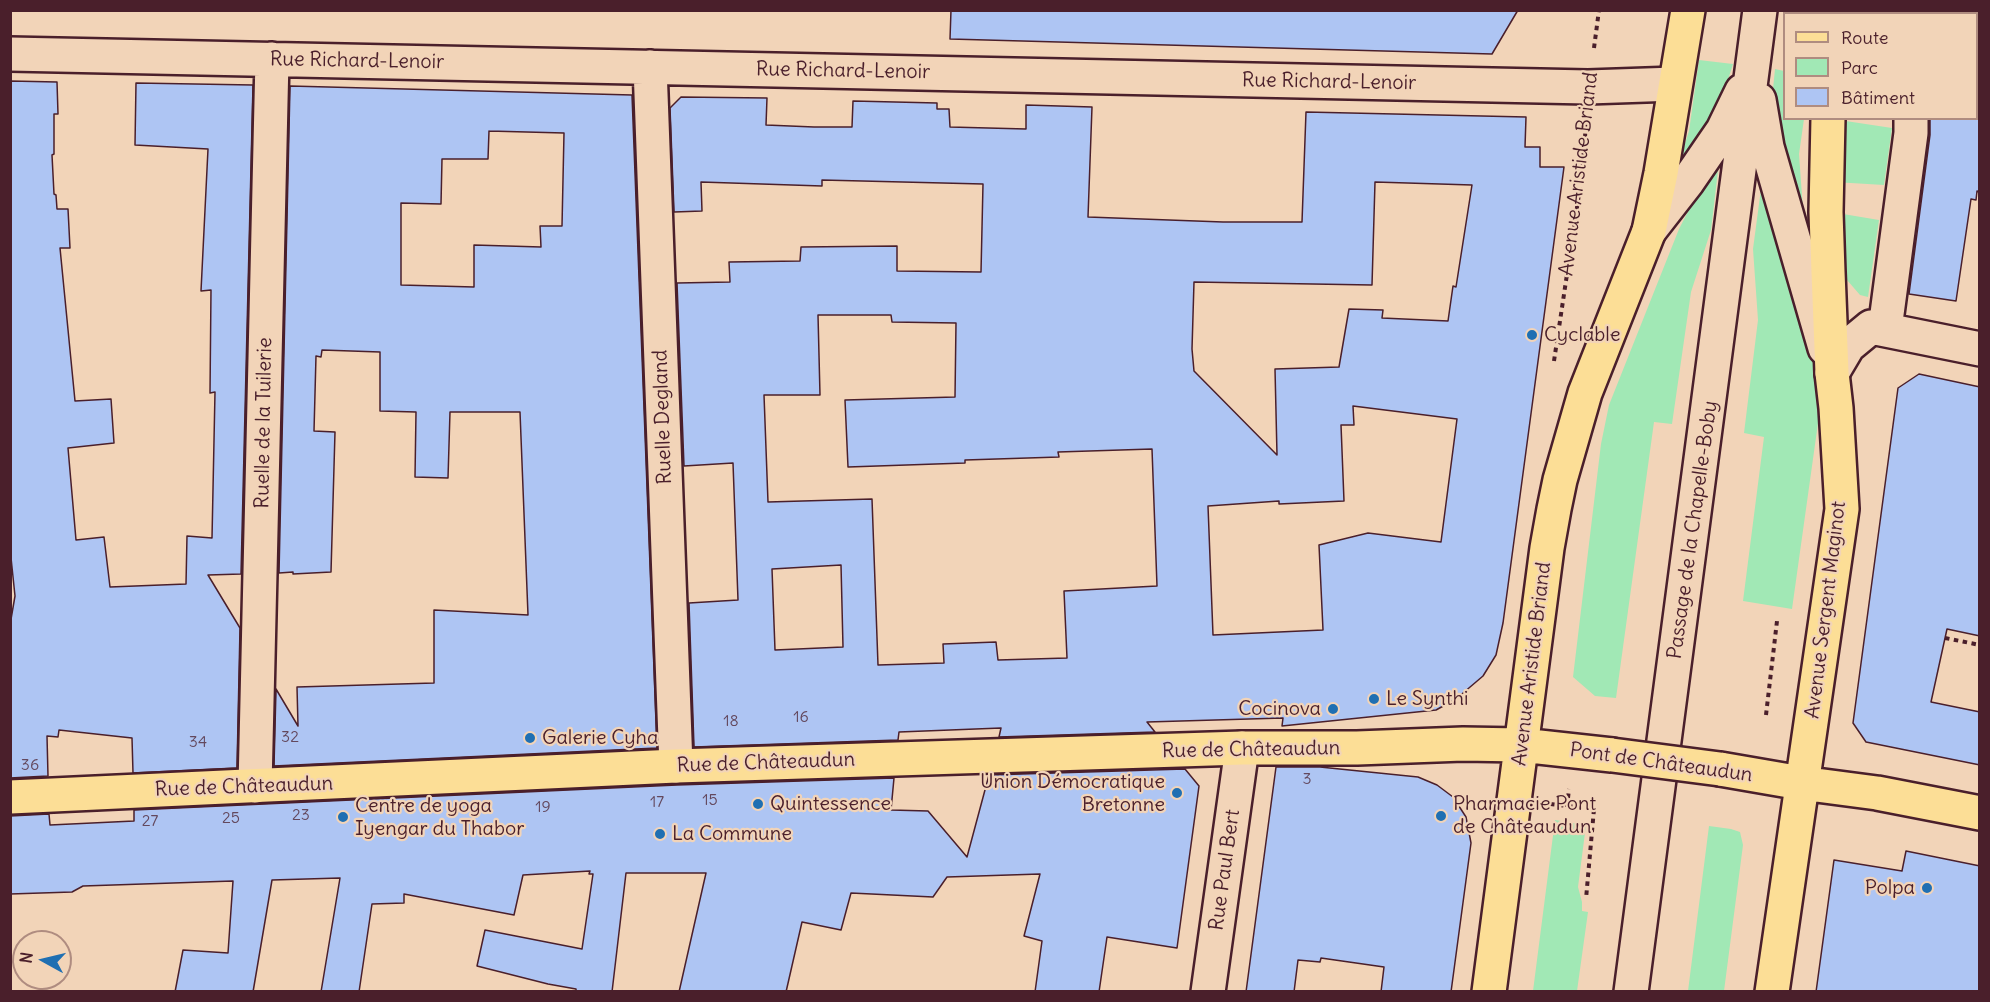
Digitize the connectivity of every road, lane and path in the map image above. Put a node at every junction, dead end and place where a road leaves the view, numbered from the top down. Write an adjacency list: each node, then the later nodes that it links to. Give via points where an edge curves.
1 (1599, 10): 9 (path, Avenue Aristide Briand)
2 (1688, 10): 8 (main road, Avenue Aristide Briand)
3 (1761, 10): 7 (street, Passage de la Chapelle-Boby)
4 (10, 54): 5 (street, Rue Richard-Lenoir)
5 (272, 59): 6 (street, Rue Richard-Lenoir); 25 (street, Ruelle de la Tuilerie)
6 (650, 68): 9 (street, Rue Richard-Lenoir); 23 (street, Ruelle Degland)
7 (1753, 68): 12 (street, Passage de la Chapelle-Boby, via 1723,130); 16 (street, Passage de la Chapelle-Boby, via 1767,147); 32 (street, Passage de la Chapelle-Boby)
8 (1675, 84): 9 (street, Rue Richard-Lenoir); 12 (main road, Avenue Aristide Briand)
9 (1588, 87): 15 (path, Avenue Aristide Briand, via 1582,174)
10 (1828, 120): 16 (main road, Avenue Sergent Maginot, via 1826,212)
11 (1911, 120): 13 (street)
12 (1650, 231): 21 (main road, Avenue Aristide Briand, via 1585,393 1560,480)
13 (1885, 328): 14 (street); 16 (street, via 1871,327 1848,346)
14 (1980, 349)
15 (1553, 371)
16 (1832, 373): 24 (main road, Avenue Sergent Maginot, via 1842,509)
17 (1777, 621): 20 (path)
18 (1945, 638): 19 (path)
19 (1980, 645)
20 (1766, 715)
21 (1521, 745): 22 (main road, Rue de Châteaudun); 24 (main road, Pont de Châteaudun, bridge); 31 (main road, Avenue Aristide Briand)
22 (1242, 748): 23 (main road, Rue de Châteaudun); 30 (street, Rue Paul Bert)
23 (676, 766): 25 (main road, Rue de Châteaudun)
24 (1801, 783): 28 (main road, Pont de Châteaudun); 33 (main road, Avenue Sergent Maginot)
25 (255, 786): 26 (main road, Rue de Châteaudun)
26 (10, 797)
27 (1594, 809): 29 (path)
28 (1980, 813)
29 (1586, 899)
30 (1208, 992)
31 (1489, 992)
32 (1631, 992)
33 (1772, 992)

